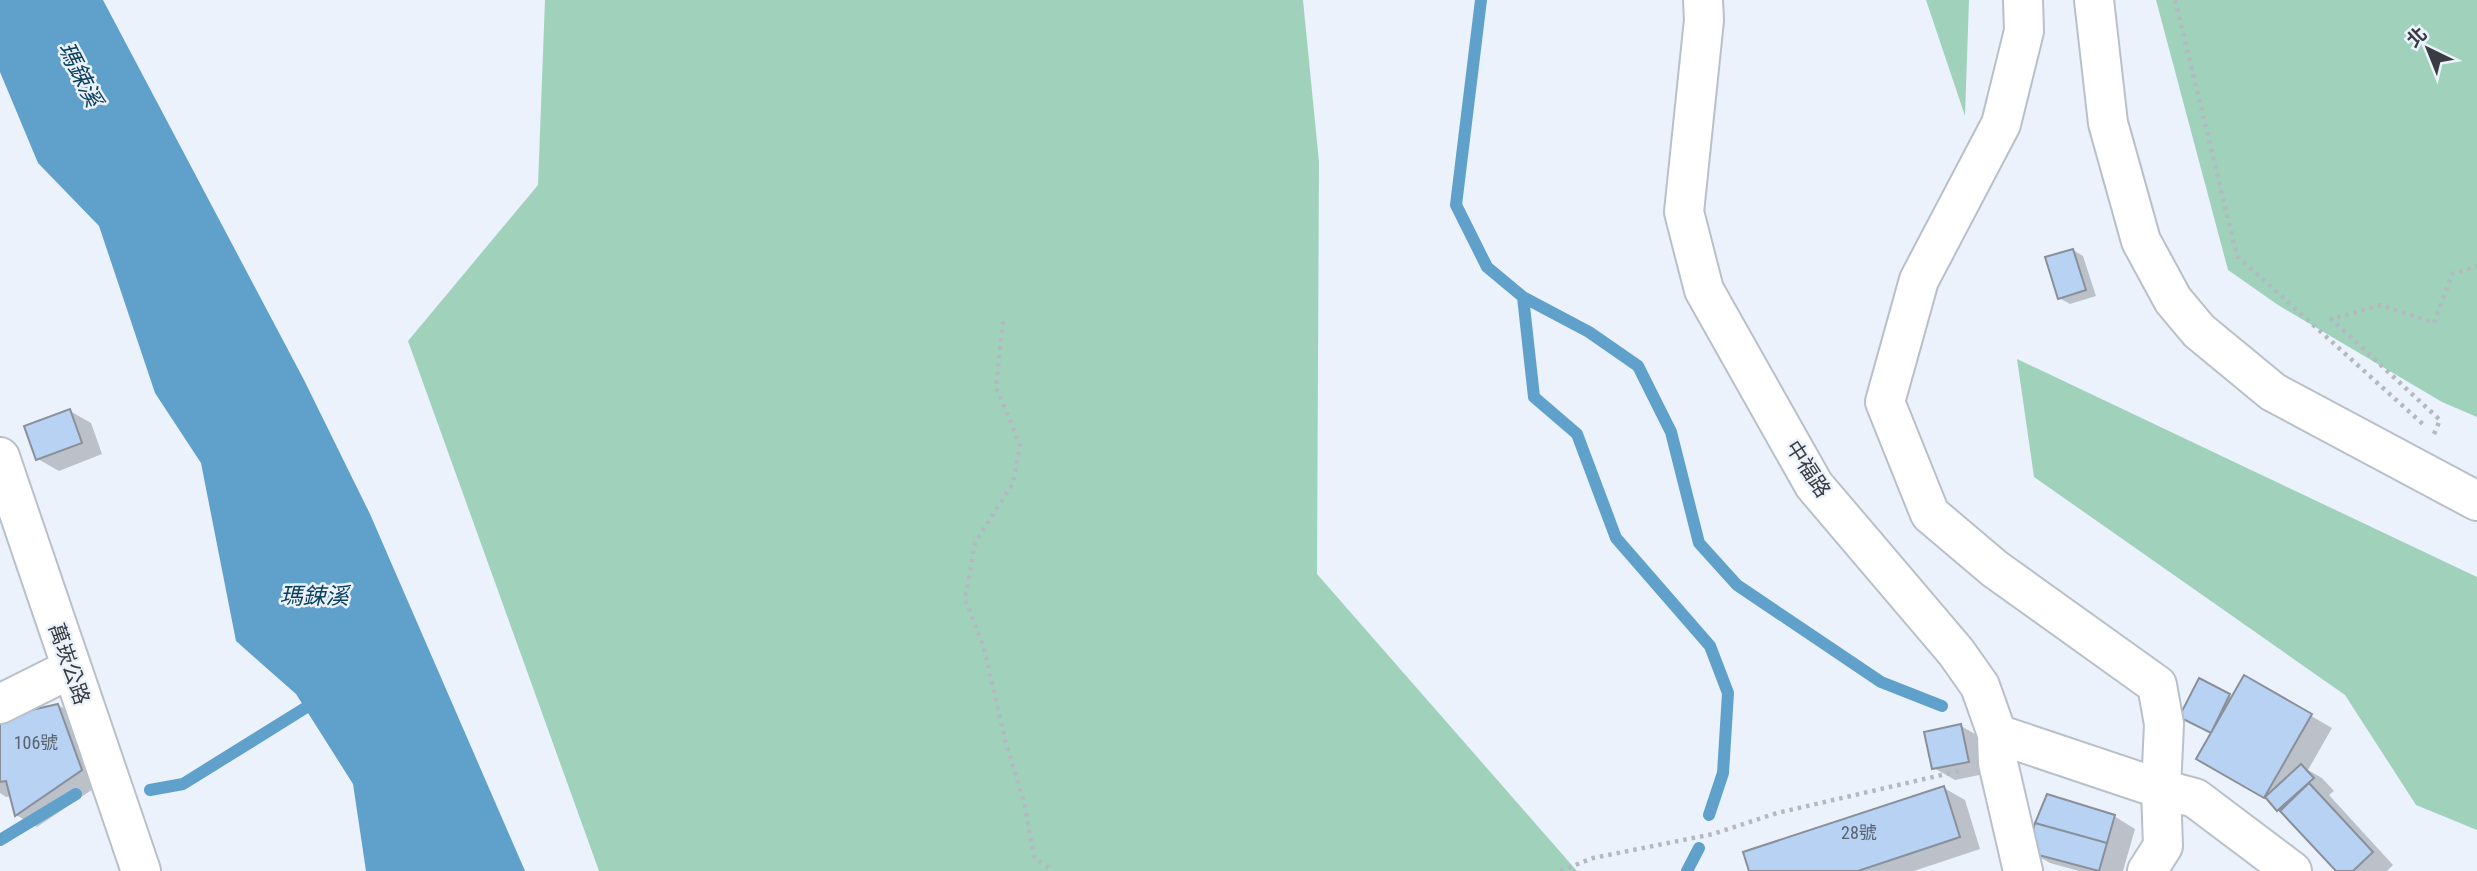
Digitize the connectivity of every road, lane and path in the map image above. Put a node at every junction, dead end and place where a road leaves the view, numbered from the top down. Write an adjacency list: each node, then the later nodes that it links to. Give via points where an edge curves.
1 (1703, 0): 11 (street, 中福路, via 1684,212 1704,290 1814,485 1980,686)
2 (2022, 0): 12 (street, via 2024,31 2001,124 1920,280 1885,402 1930,514 1995,569 2157,685 2164,724)
3 (2094, 0): 8 (street, via 2108,123 2141,241 2173,300 2199,331 2273,392)
4 (2175, 0): 5 (path, via 2237,256 2434,434 2440,419 2331,319 2381,304 2434,323 2452,274)
5 (2477, 265)
6 (1003, 321): 14 (path, via 996,387 1020,445 1013,483 975,544 965,599 984,648 1034,857)
7 (0, 457): 9 (street, 萬崁公路)
8 (2477, 501)
9 (70, 669): 10 (street); 13 (street, 萬崁公路)
10 (0, 704)
11 (1998, 748): 12 (street); 15 (path, via 1713,834 1593,858); 16 (street, 中福路)
12 (2161, 789): 17 (street, via 2163,846); 18 (street, via 2195,798)
13 (141, 871)
14 (1052, 871)
15 (1560, 871)
16 (2023, 871)
17 (2147, 871)
18 (2292, 871)

